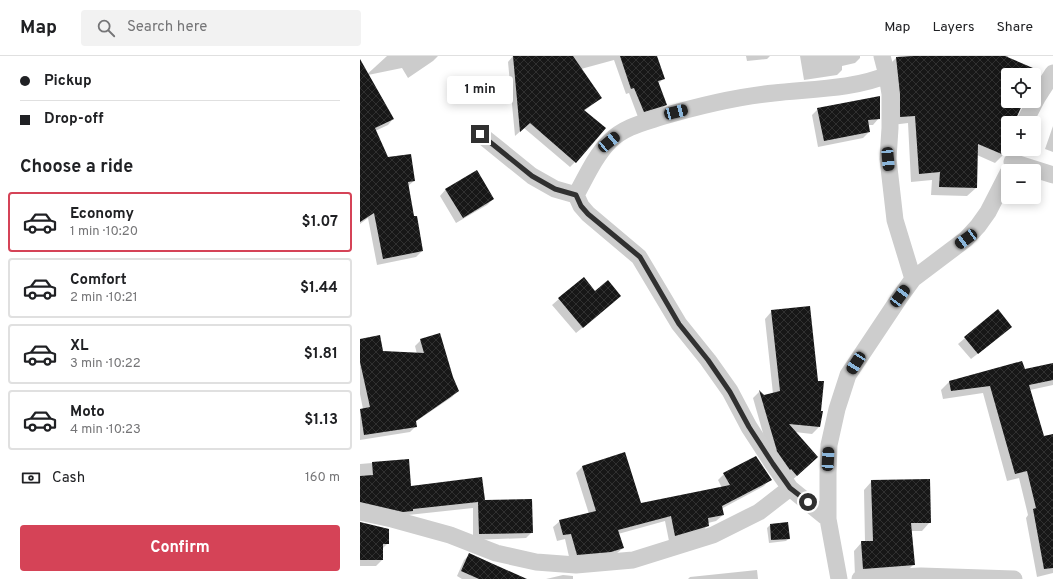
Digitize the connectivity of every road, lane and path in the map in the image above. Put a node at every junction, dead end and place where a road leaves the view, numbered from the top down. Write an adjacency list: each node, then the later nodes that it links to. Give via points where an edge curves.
1 (882, 56): 3 (street)
2 (1053, 73): 4 (street)
3 (887, 75): 9 (street, via 868,82 712,103 639,124 622,131 609,142); 10 (street, via 890,94 888,159 895,220)
4 (1028, 116)
5 (480, 134): 9 (street, via 532,176 555,189)
6 (1041, 172): 7 (street)
7 (1053, 175)
8 (1001, 185): 10 (street, via 988,212 966,239)
9 (576, 195): 11 (street, via 588,214 640,257 679,324 730,392 749,427)
10 (913, 279): 13 (street, via 848,375 829,445)
11 (790, 488): 12 (street, via 759,512 713,535 633,560 576,565 536,562 496,553 450,535); 13 (street)
12 (360, 512)
13 (828, 519): 14 (street)
14 (839, 579)
15 (860, 579): 16 (street, via 921,576)
16 (1014, 579)

